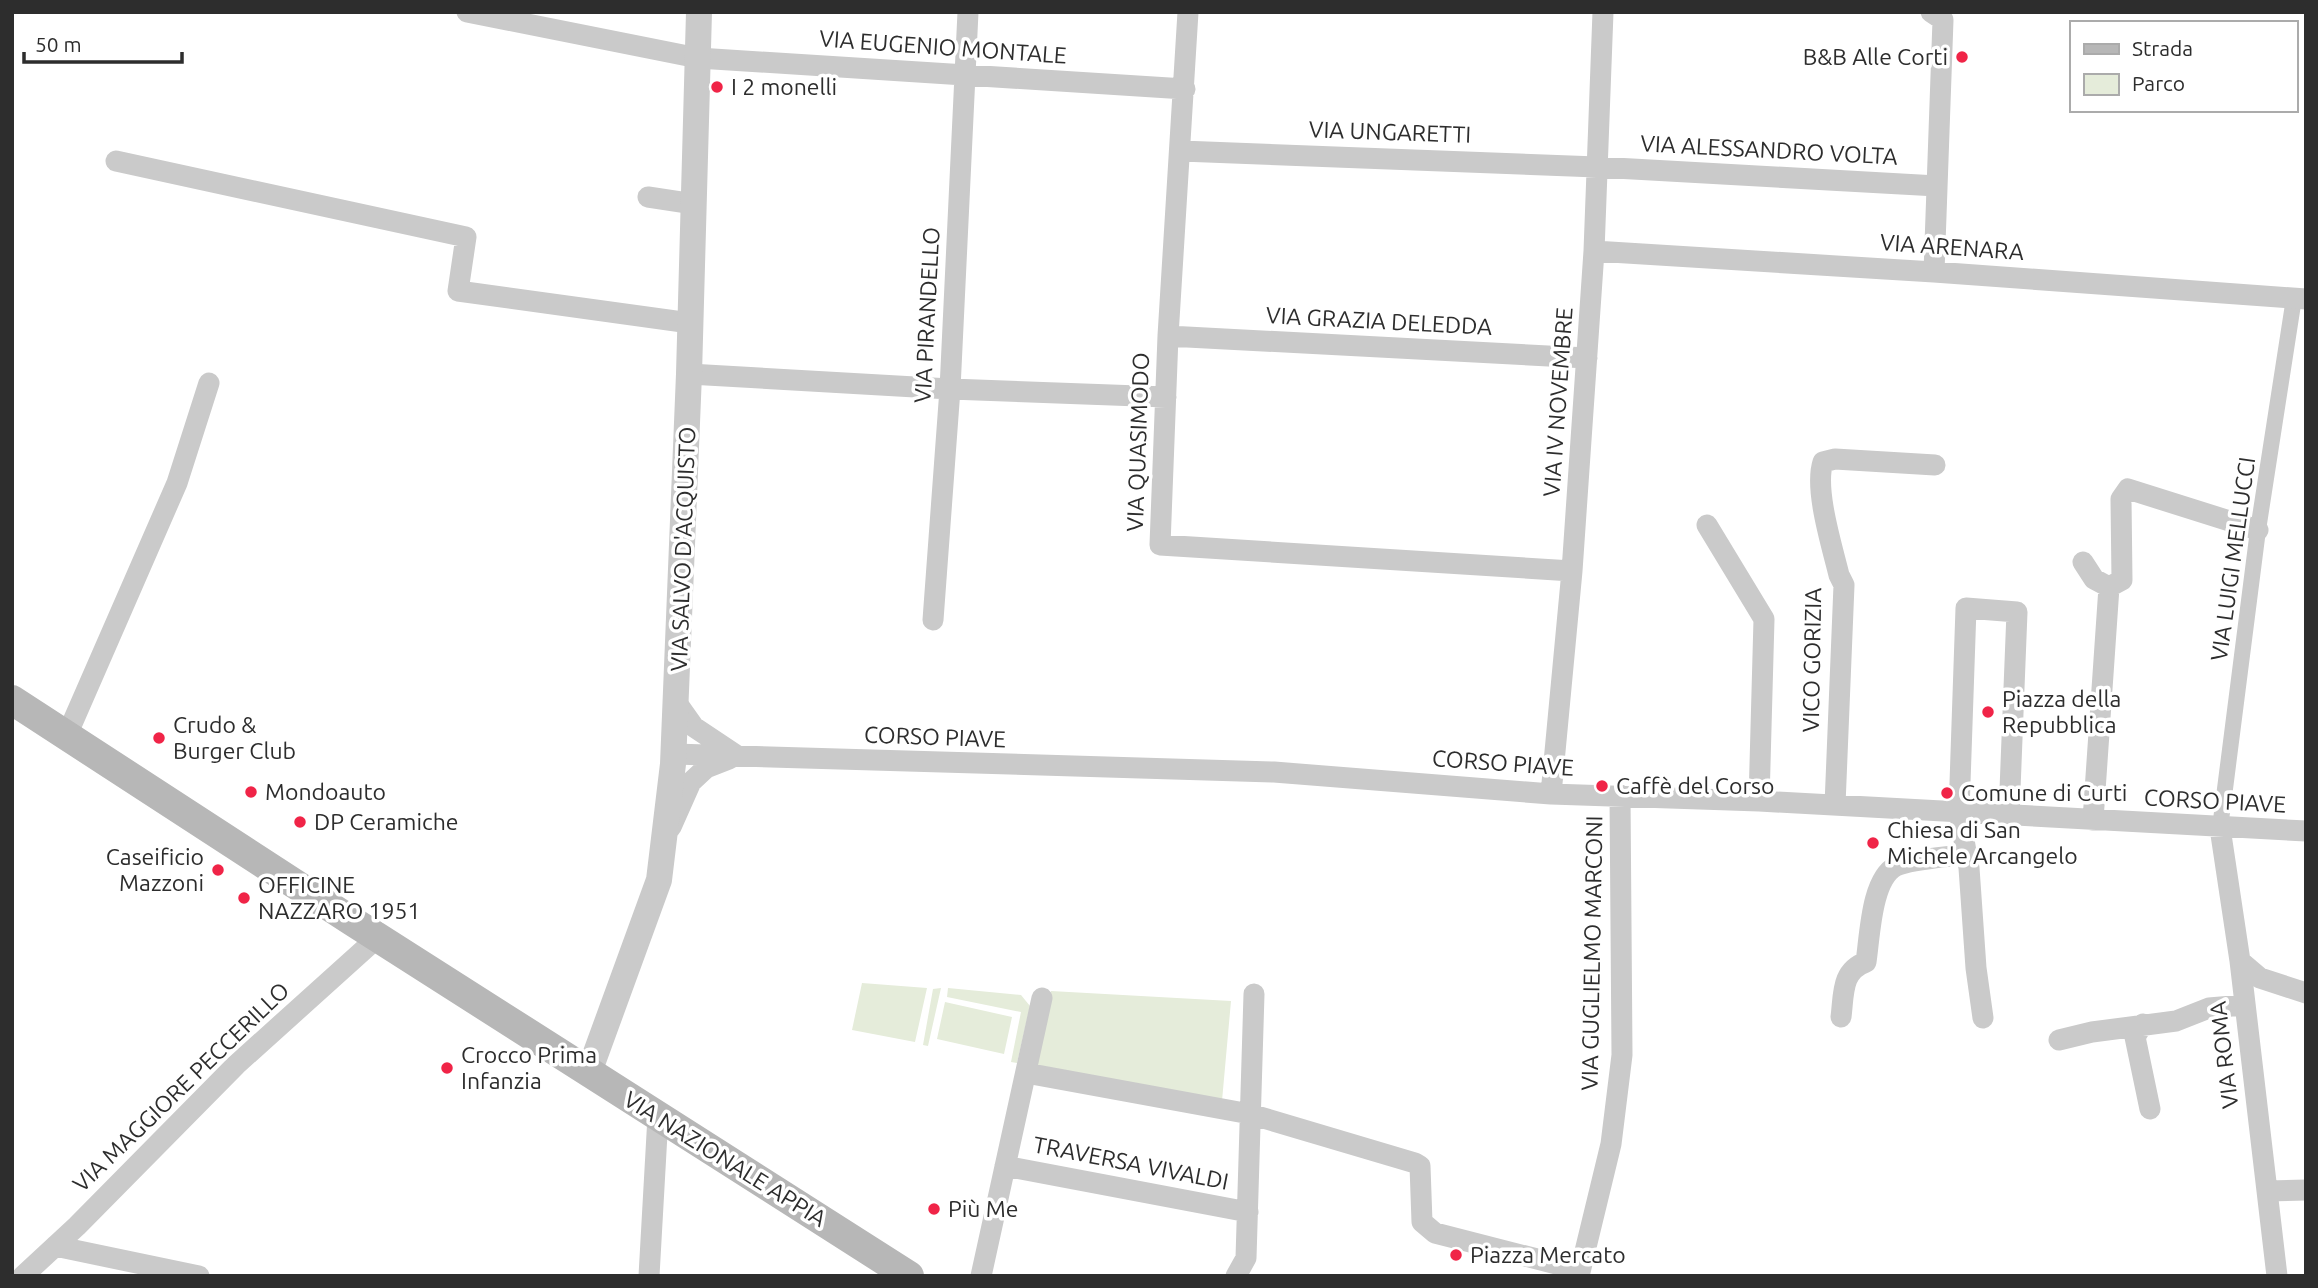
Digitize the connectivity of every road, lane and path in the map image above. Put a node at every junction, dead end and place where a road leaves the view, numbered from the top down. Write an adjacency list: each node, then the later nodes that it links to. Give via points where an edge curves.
1 (467, 12): 7 (street, VIA EUGENIO MONTALE)
2 (699, 12): 7 (street, VIA SALVO D'ACQUISTO)
3 (968, 12): 8 (street, VIA PIRANDELLO)
4 (1188, 12): 9 (street, VIA QUASIMODO)
5 (1603, 12): 12 (street, VIA IV NOVEMBRE)
6 (1931, 12): 13 (street, via 1943,20)
7 (698, 58): 8 (street, VIA EUGENIO MONTALE); 15 (street, VIA SALVO D'ACQUISTO)
8 (964, 75): 9 (street, VIA EUGENIO MONTALE); 24 (street, VIA PIRANDELLO)
9 (1185, 89): 10 (street, VIA QUASIMODO)
10 (1181, 151): 12 (street, VIA UNGARETTI); 20 (street, VIA QUASIMODO)
11 (116, 161): 19 (street, via 466,237 458,291)
12 (1597, 167): 13 (street, VIA ALESSANDRO VOLTA); 16 (street, VIA IV NOVEMBRE)
13 (1937, 186): 17 (street)
14 (648, 197): 15 (street)
15 (694, 204): 19 (street, VIA SALVO D'ACQUISTO)
16 (1594, 251): 17 (street, VIA ARENARA); 21 (street, VIA IV NOVEMBRE)
17 (1934, 272): 18 (street, VIA ARENARA)
18 (2300, 299): 28 (street, VIA LUIGI MELLUCCI)
19 (691, 323): 22 (street, VIA SALVO D'ACQUISTO)
20 (1168, 336): 21 (street, VIA GRAZIA DELEDDA); 25 (street, VIA QUASIMODO)
21 (1587, 358): 30 (street, VIA IV NOVEMBRE)
22 (689, 374): 24 (street); 34 (street, VIA SALVO D'ACQUISTO)
23 (209, 383): 35 (street, via 177,483)
24 (950, 389): 25 (street); 32 (street, VIA PIRANDELLO)
25 (1166, 397): 30 (street, VIA QUASIMODO, via 1160,545)
26 (1935, 465): 41 (street, VICO GORIZIA, via 1835,458 1823,462 1819,474 1844,585)
27 (1707, 525): 40 (street, via 1764,619)
28 (2258, 530): 31 (street, via 2128,488 2121,499 2122,580); 45 (street, VIA LUIGI MELLUCCI)
29 (2083, 562): 31 (street, via 2094,579)
30 (1572, 571): 38 (street, VIA IV NOVEMBRE)
31 (2109, 587): 44 (street)
32 (933, 620)
33 (12, 700): 35 (main road, VIA NAZIONALE APPIA)
34 (677, 703): 36 (street, VIA SALVO D'ACQUISTO); 37 (street, via 694,727)
35 (66, 734): 49 (main road, VIA NAZIONALE APPIA)
36 (674, 754): 37 (street, CORSO PIAVE); 47 (street, VIA SALVO D'ACQUISTO)
37 (738, 756): 38 (street, CORSO PIAVE, via 1274,772); 47 (street, CORSO PIAVE, via 706,768 691,782)
38 (1551, 794): 39 (street, CORSO PIAVE)
39 (1620, 795): 40 (street, CORSO PIAVE); 69 (street, VIA GUGLIELMO MARCONI, via 1622,1055 1611,1144)
40 (1759, 801): 41 (street, CORSO PIAVE)
41 (1835, 805): 42 (street, CORSO PIAVE)
42 (1959, 813): 43 (street, CORSO PIAVE); 43 (street, via 1966,608 2017,612); 48 (street)
43 (2009, 816): 44 (street, CORSO PIAVE)
44 (2093, 820): 45 (street, CORSO PIAVE)
45 (2220, 828): 46 (street, CORSO PIAVE); 50 (street, VIA ROMA)
46 (2306, 831)
47 (662, 852): 59 (street, VIA SALVO D'ACQUISTO, via 659,880)
48 (1967, 854): 55 (street, via 1899,864 1888,871 1877,891 1866,962 1848,974); 56 (street)
49 (377, 938): 59 (main road, VIA NAZIONALE APPIA); 68 (street, VIA MAGGIORE PECCERILLO, via 236,1065)
50 (2240, 961): 51 (street, via 2260,978); 54 (street, VIA ROMA)
51 (2306, 993)
52 (1254, 994): 62 (street)
53 (1042, 998): 60 (street)
54 (2244, 1005): 57 (street, via 2209,1008 2176,1021); 66 (street, VIA ROMA)
55 (1841, 1017)
56 (1983, 1018)
57 (2143, 1024): 58 (street); 61 (street, via 2135,1037)
58 (2059, 1040)
59 (589, 1072): 63 (main road, VIA NAZIONALE APPIA)
60 (1026, 1073): 62 (street); 64 (street)
61 (2150, 1109)
62 (1250, 1114): 67 (street); 69 (street, via 1420,1166 1422,1222 1435,1234)
63 (658, 1116): 72 (street); 73 (main road, VIA NAZIONALE APPIA)
64 (1005, 1166): 67 (street, TRAVERSA VIVALDI); 74 (street)
65 (2306, 1190): 66 (street)
66 (2267, 1191): 76 (street, VIA ROMA)
67 (1248, 1212): 75 (street, via 1246,1258)
68 (55, 1246): 70 (street, VIA MAGGIORE PECCERILLO); 71 (street)
69 (1580, 1274)
70 (23, 1276)
71 (199, 1276)
72 (649, 1276)
73 (909, 1276)
74 (981, 1276)
75 (1236, 1276)
76 (2277, 1276)

